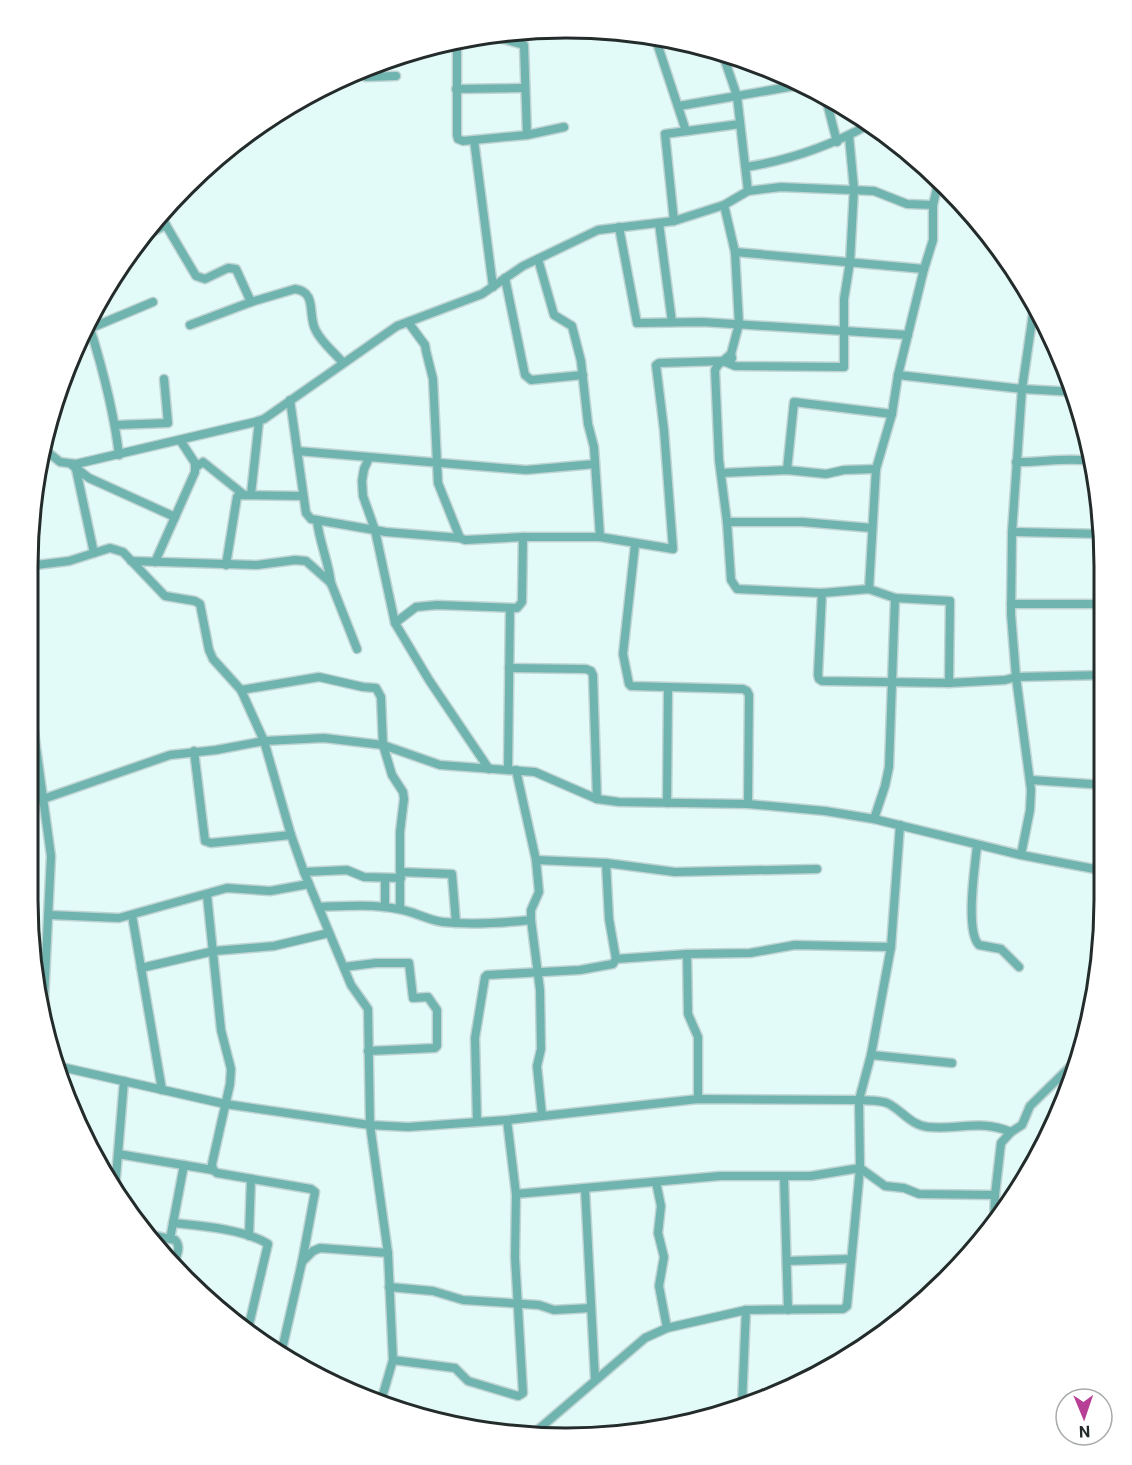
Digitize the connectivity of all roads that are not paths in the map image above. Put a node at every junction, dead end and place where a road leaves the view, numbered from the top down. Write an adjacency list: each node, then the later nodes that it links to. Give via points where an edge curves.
1 (510, 41): 8 (street, via 524,45)
2 (658, 46): 11 (street)
3 (457, 49): 9 (street)
4 (726, 63): 10 (street)
5 (396, 76): 6 (street)
6 (367, 77)
7 (789, 87): 10 (street)
8 (525, 88): 9 (street); 17 (street)
9 (456, 89): 19 (street, via 457,135 463,141)
10 (737, 96): 11 (street); 13 (street)
11 (679, 106): 16 (street)
12 (828, 107): 20 (street)
13 (740, 124): 16 (street); 21 (street)
14 (564, 127): 17 (street)
15 (862, 129): 18 (street)
16 (686, 131): 27 (street, via 664,136)
17 (527, 135): 19 (street)
18 (849, 136): 20 (street); 22 (street)
19 (474, 140): 37 (street)
20 (837, 142): 21 (street, via 780,162)
21 (746, 167): 24 (street)
22 (854, 189): 24 (street, via 781,187); 26 (street, via 879,192 907,204); 34 (street)
23 (937, 189): 26 (street)
24 (748, 191): 25 (street)
25 (724, 205): 27 (street); 32 (street)
26 (933, 205): 35 (street, via 933,240)
27 (674, 221): 28 (street)
28 (659, 223): 30 (street); 42 (street)
29 (166, 225): 31 (street); 39 (street, via 196,276 205,279 228,268 236,269)
30 (619, 227): 33 (street, via 598,230); 42 (street, via 635,321)
31 (161, 228)
32 (735, 252): 34 (street); 43 (street)
33 (538, 259): 36 (street); 53 (street, via 554,315 574,331)
34 (850, 262): 35 (street); 46 (street)
35 (924, 269): 48 (street)
36 (505, 278): 37 (street); 53 (street, via 525,375 531,380)
37 (493, 287): 41 (street)
38 (153, 302): 45 (street)
39 (251, 302): 44 (street); 51 (street, via 296,289 306,292 316,332)
40 (1032, 320): 56 (street)
41 (408, 322): 51 (street); 68 (street, via 424,345 433,380)
42 (672, 322): 43 (street)
43 (739, 324): 46 (street); 49 (street)
44 (190, 325)
45 (95, 326)
46 (844, 331): 48 (street); 52 (street, via 842,368)
47 (92, 333): 61 (street)
48 (908, 335): 54 (street)
49 (731, 354): 50 (street); 52 (street)
50 (723, 361): 52 (street); 75 (street, via 716,370); 88 (street, via 656,365 674,547 671,550)
51 (344, 363): 58 (street)
52 (735, 366)
53 (583, 375): 70 (street)
54 (898, 375): 56 (street); 59 (street)
55 (164, 379): 61 (street, via 168,423)
56 (1022, 389): 57 (street); 69 (street)
57 (1064, 391)
58 (290, 400): 60 (street); 63 (street)
59 (892, 414): 73 (street); 74 (street, via 794,402)
60 (259, 421): 62 (street); 76 (street)
61 (116, 425): 65 (street)
62 (180, 440): 65 (street); 72 (street)
63 (297, 451): 66 (street); 77 (street)
64 (50, 454): 71 (street)
65 (119, 455): 71 (street)
66 (369, 458): 68 (street); 82 (street, via 362,481 363,496)
67 (1083, 460): 69 (street)
68 (437, 462): 70 (street, via 533,470); 87 (street, via 438,483)
69 (1016, 462): 83 (street)
70 (595, 464): 86 (street)
71 (74, 466): 78 (street, via 89,478); 89 (street)
72 (196, 467): 76 (street, via 203,462); 78 (street)
73 (876, 469): 74 (street, via 826,474); 81 (street)
74 (787, 471): 75 (street)
75 (721, 473): 80 (street)
76 (247, 494): 77 (street); 93 (street, via 237,497)
77 (303, 496): 79 (street, via 306,513)
78 (175, 517): 91 (street)
79 (317, 520): 82 (street); 94 (street)
80 (727, 522): 81 (street, via 802,522); 96 (street, via 731,580 737,589)
81 (872, 528): 95 (street)
82 (375, 530): 87 (street); 101 (street)
83 (1012, 532): 84 (street); 98 (street)
84 (1093, 534)
85 (523, 537): 86 (street); 87 (street); 100 (street, via 522,602)
86 (600, 537): 88 (street)
87 (460, 538)
88 (635, 545): 108 (street, via 623,654 629,684)
89 (94, 553): 90 (street, via 116,549); 92 (street)
90 (131, 561): 91 (street); 109 (street, via 165,596 200,604 213,659)
91 (155, 562): 93 (street)
92 (38, 565)
93 (226, 565): 94 (street, via 306,561)
94 (332, 585): 102 (street)
95 (869, 589): 96 (street); 97 (street)
96 (822, 593): 106 (street, via 819,679)
97 (895, 598): 106 (street); 107 (street, via 950,601)
98 (1011, 604): 99 (street); 105 (street)
99 (1094, 604)
100 (510, 608): 101 (street, via 416,607); 103 (street)
101 (395, 623): 114 (street)
102 (357, 648)
103 (509, 668): 115 (street); 120 (street, via 591,671)
104 (1094, 675): 105 (street)
105 (1016, 677): 107 (street); 116 (street)
106 (893, 681): 107 (street); 123 (street, via 887,777)
107 (949, 683)
108 (668, 689): 121 (street); 122 (street, via 747,691)
109 (241, 690): 110 (street); 111 (street, via 319,677 376,688 381,697)
110 (264, 741): 111 (street, via 316,738); 112 (street); 125 (street)
111 (383, 745): 114 (street, via 435,765); 133 (street, via 404,799)
112 (194, 751): 119 (street, via 170,755); 125 (street, via 205,842)
113 (38, 762): 119 (street)
114 (489, 769): 115 (street)
115 (512, 770): 120 (street, via 535,772); 128 (street)
116 (1030, 780): 117 (street); 127 (street, via 1030,810)
117 (1094, 784)
118 (38, 799): 119 (street)
119 (43, 799): 140 (street, via 51,856)
120 (597, 799): 121 (street)
121 (667, 803): 122 (street)
122 (748, 804): 123 (street)
123 (874, 819): 124 (street)
124 (900, 825): 126 (street); 145 (street)
125 (291, 835): 132 (street)
126 (977, 846): 127 (street); 150 (street, via 973,936 979,945 1006,951)
127 (1021, 855): 131 (street)
128 (536, 860): 129 (street); 142 (street, via 539,892)
129 (606, 863): 130 (street, via 675,872); 148 (street)
130 (817, 869)
131 (1094, 869)
132 (304, 872): 134 (street, via 347,870); 135 (street)
133 (400, 875): 134 (street); 139 (street); 143 (street, via 452,873)
134 (385, 878): 138 (street)
135 (309, 884): 136 (street, via 270,891 227,888); 137 (street)
136 (207, 895): 141 (street); 146 (street)
137 (319, 907): 138 (street); 144 (street)
138 (385, 907): 139 (street)
139 (400, 909): 143 (street)
140 (50, 915): 141 (street); 151 (street)
141 (132, 915): 152 (street)
142 (531, 920): 143 (street); 153 (street)
143 (456, 923)
144 (330, 933): 146 (street, via 274,946); 149 (street)
145 (891, 947): 147 (street, via 795,945 750,954); 155 (street)
146 (214, 951): 152 (street); 163 (street, via 221,1030 231,1069)
147 (687, 954): 148 (street); 161 (street, via 688,1014 698,1037)
148 (616, 958): 153 (street, via 613,964 584,970)
149 (344, 967): 154 (street, via 368,1009); 154 (street, via 409,963 412,998 428,997 437,1010 435,1048)
150 (1019, 967)
151 (42, 968)
152 (141, 968): 160 (street)
153 (538, 974): 164 (street, via 541,1049 537,1066); 166 (street, via 485,977 475,1038)
154 (368, 1051): 167 (street)
155 (871, 1055): 156 (street); 162 (street)
156 (952, 1063)
157 (66, 1068): 159 (street)
158 (1065, 1072): 168 (street, via 1030,1106 1023,1125)
159 (124, 1081): 160 (street); 169 (street)
160 (162, 1090): 163 (street)
161 (698, 1099): 162 (street); 164 (street)
162 (859, 1100): 168 (street, via 885,1102 915,1124 980,1124); 171 (street)
163 (225, 1104): 167 (street); 172 (street)
164 (542, 1115): 165 (street)
165 (507, 1120): 166 (street); 178 (street)
166 (477, 1122): 167 (street, via 408,1127)
167 (370, 1125): 185 (street)
168 (1011, 1132): 179 (street, via 999,1147)
169 (118, 1154): 170 (street); 173 (street)
170 (184, 1165): 172 (street); 181 (street)
171 (860, 1168): 174 (street); 179 (street, via 885,1186 919,1194); 187 (street)
172 (213, 1170): 175 (street)
173 (116, 1176)
174 (784, 1177): 176 (street, via 720,1176); 188 (street)
175 (251, 1179): 182 (street); 189 (street, via 315,1192)
176 (656, 1182): 177 (street); 196 (street, via 661,1206 658,1233 664,1257 659,1286)
177 (585, 1190): 178 (street); 192 (street)
178 (516, 1194): 191 (street)
179 (995, 1195): 180 (street)
180 (995, 1208)
181 (173, 1223): 182 (street); 184 (street)
182 (249, 1236): 195 (street, via 269,1247)
183 (161, 1237): 184 (street)
184 (170, 1239): 186 (street, via 179,1248)
185 (388, 1253): 189 (street, via 320,1248); 190 (street)
186 (176, 1255)
187 (851, 1259): 188 (street); 194 (street, via 848,1302 843,1309)
188 (787, 1261): 194 (street)
189 (302, 1262): 197 (street)
190 (388, 1287): 191 (street, via 463,1300); 198 (street)
191 (517, 1304): 192 (street, via 554,1310); 198 (street, via 521,1396 476,1385 455,1368)
192 (591, 1308): 199 (street)
193 (747, 1310): 194 (street); 196 (street); 201 (street)
194 (788, 1310)
195 (250, 1322)
196 (667, 1328): 199 (street, via 645,1338)
197 (283, 1345)
198 (393, 1360): 200 (street)
199 (595, 1379): 202 (street)
200 (383, 1394)
201 (742, 1397)
202 (541, 1426)

